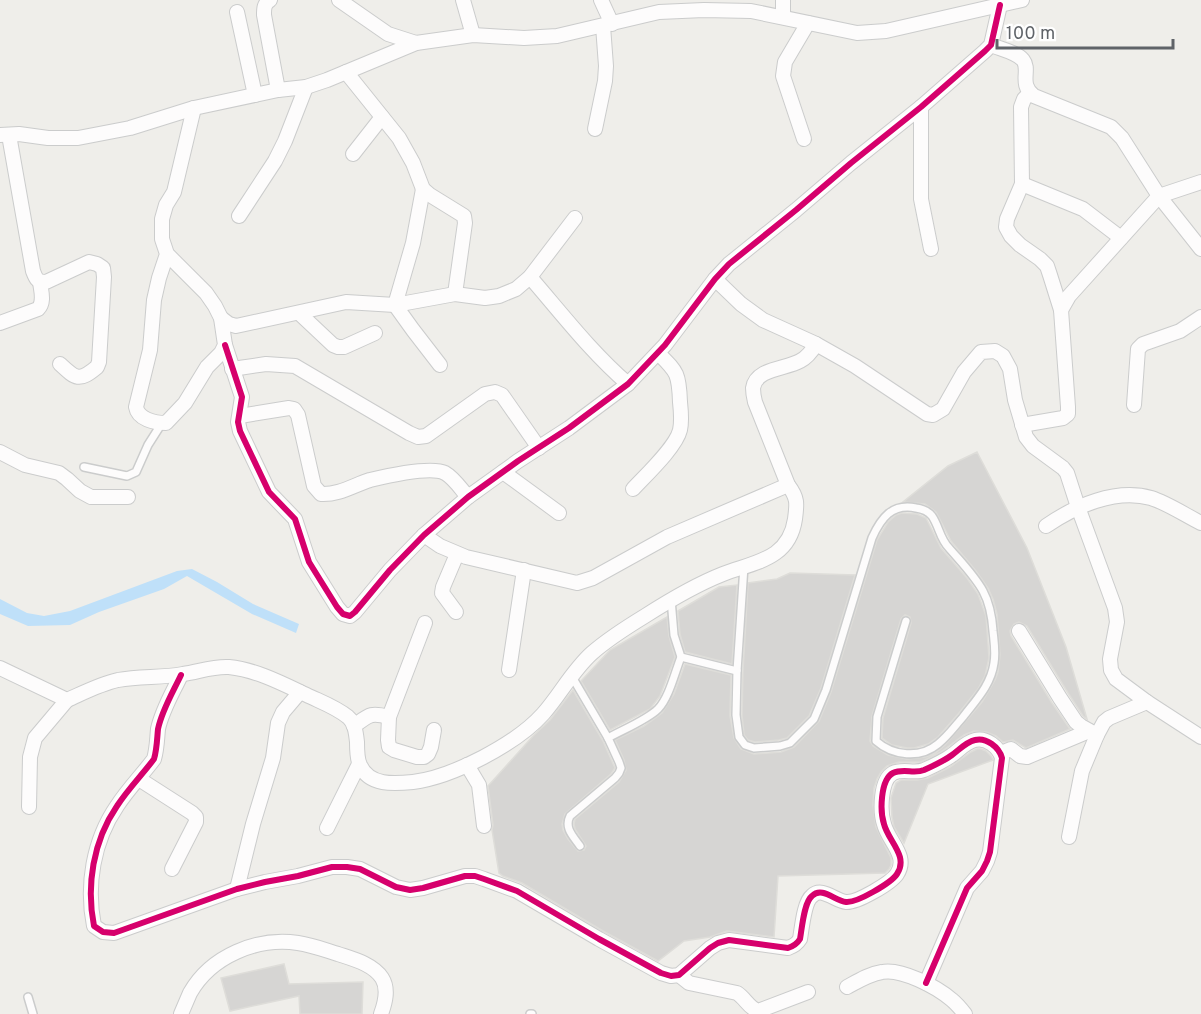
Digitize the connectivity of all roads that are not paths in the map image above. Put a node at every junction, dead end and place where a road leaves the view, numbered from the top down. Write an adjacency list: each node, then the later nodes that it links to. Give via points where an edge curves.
1 (270, 0): 17 (street, via 264,15)
2 (339, 0): 13 (street, via 388,34)
3 (463, 0): 12 (street)
4 (601, 0): 11 (street)
5 (783, 0): 9 (street)
6 (1022, 0): 7 (street)
7 (1000, 5): 10 (street, via 867,33); 14 (street)
8 (237, 12): 19 (street)
9 (783, 17): 10 (street); 11 (street, via 751,11 680,11)
10 (808, 23): 25 (street, via 785,62 783,76)
11 (608, 25): 12 (street, via 557,36); 23 (street, via 605,81)
12 (473, 36): 13 (street)
13 (416, 43): 15 (street)
14 (991, 45): 18 (street, via 1023,60); 20 (street)
15 (346, 72): 16 (street); 22 (street)
16 (306, 87): 17 (street); 31 (street, via 275,161)
17 (278, 90): 19 (street)
18 (1030, 93): 28 (street, via 1022,107); 30 (street, via 1112,127)
19 (255, 95): 21 (street)
20 (921, 107): 34 (street, via 921,199); 38 (street, via 741,253)
21 (194, 108): 24 (street, via 130,128 78,138); 36 (street, via 174,192 162,219)
22 (382, 117): 26 (street); 29 (street, via 399,138)
23 (595, 129)
24 (4, 135): 39 (street, via 33,271)
25 (804, 139)
26 (353, 154)
27 (1201, 182): 30 (street)
28 (1022, 184): 33 (street, via 1083,209); 42 (street, via 1006,227 1020,245 1047,266)
29 (423, 189): 40 (street, via 465,219); 41 (street)
30 (1159, 196): 33 (street); 35 (street)
31 (239, 216)
32 (575, 218): 37 (street)
33 (1121, 238): 42 (street)
34 (931, 249)
35 (1201, 249)
36 (167, 254): 45 (street, via 206,293); 57 (street, via 154,300 150,350 136,407 140,416)
37 (530, 277): 40 (street, via 499,296); 54 (street, via 590,348)
38 (715, 279): 48 (street, via 763,320); 50 (street)
39 (40, 282): 46 (street, via 42,305); 51 (street, via 89,262 103,268 97,367 76,377)
40 (455, 294): 41 (street)
41 (395, 305): 43 (street, via 346,302); 52 (street)
42 (1061, 310): 58 (street, via 1068,414)
43 (299, 313): 45 (street, via 236,326); 47 (street, via 338,348)
44 (1201, 317): 55 (street, via 1138,349)
45 (221, 318): 49 (street)
46 (0, 322)
47 (375, 333)
48 (816, 344): 58 (street, via 933,415 943,409 975,358 981,352 995,351 1010,369); 63 (street, via 799,362 763,374 753,389)
49 (225, 345): 53 (street); 57 (street, via 185,403)
50 (657, 353): 54 (street); 64 (street, via 680,381 680,431 676,441)
51 (60, 364)
52 (441, 364)
53 (232, 369): 56 (street, via 242,398); 59 (street, via 266,364 295,366 418,437 426,436 485,394 495,392 502,395)
54 (628, 384): 59 (street)
55 (1134, 405)
56 (240, 416): 66 (street, via 294,410 314,486 321,494 371,480 437,470 452,478); 71 (street, via 240,431 262,480 295,519 309,562 343,614 350,616 356,612)
57 (162, 423): 61 (lane, via 132,475)
58 (1022, 425): 67 (street, via 1033,446 1067,473)
59 (539, 448): 62 (street)
60 (0, 452): 65 (street, via 25,465 59,474 85,495)
61 (84, 467)
62 (502, 472): 66 (street); 68 (street)
63 (788, 485): 73 (street, via 794,493 796,508 794,526 786,542 765,560); 74 (street, via 667,537 593,578 577,583)
64 (633, 489)
65 (128, 497)
66 (468, 497): 71 (street)
67 (1078, 507): 69 (street, via 1132,495 1152,499); 70 (street); 88 (street, via 1115,608 1111,670 1116,680)
68 (558, 513)
69 (1201, 523)
70 (1046, 526)
71 (424, 535): 72 (street)
72 (457, 554): 74 (street); 76 (street, via 442,593)
73 (744, 566): 75 (street); 83 (lane)
74 (524, 570): 82 (street)
75 (671, 599): 80 (lane, via 674,635); 85 (street, via 618,633)
76 (456, 612)
77 (906, 621): 83 (lane, via 875,732 876,741 884,748 898,754 917,754 944,739 983,691 995,662 988,603 969,572 943,542 925,510 901,506 877,526 826,690 814,719 790,743 754,748 739,737)
78 (425, 623): 89 (street)
79 (1019, 631): 92 (street, via 1076,722)
80 (681, 657): 83 (lane); 94 (lane, via 657,710)
81 (0, 668): 87 (street)
82 (509, 670)
83 (737, 671)
84 (181, 675): 86 (street, via 228,667 272,679); 87 (street, via 116,680); 98 (street, via 158,729 154,759)
85 (571, 675): 94 (lane); 97 (street, via 527,730)
86 (300, 692): 90 (street, via 337,709); 105 (street, via 279,723)
87 (67, 700): 99 (street, via 35,738 30,757)
88 (1147, 702): 92 (street, via 1109,718); 93 (street)
89 (388, 717): 90 (street, via 375,713); 91 (street, via 389,747 417,757 428,754)
90 (354, 726): 96 (street)
91 (434, 730)
92 (1093, 733): 95 (street, via 1027,757 1011,749); 102 (street)
93 (1201, 737)
94 (608, 738): 103 (lane, via 621,768 615,778 570,816 568,828)
95 (1001, 753): 106 (street, via 994,745 977,739 924,770 889,775 881,806 884,825 900,854 896,876 857,900 845,902 815,893 807,903 800,939 793,946 729,940 710,948); 107 (street, via 990,852 982,871 967,888)
96 (359, 764): 97 (street, via 373,779 396,784 430,779); 101 (street)
97 (467, 765): 100 (street, via 479,785)
98 (139, 779): 104 (street, via 196,817); 105 (street, via 115,808 99,841 92,876 94,926 114,933)
99 (29, 807)
100 (484, 826)
101 (327, 828)
102 (1069, 837)
103 (580, 846)
104 (172, 868)
105 (237, 889): 106 (street, via 333,867 360,869 410,890 475,876 517,891 661,973)
106 (679, 975): 109 (street, via 689,983 737,993 758,1011)
107 (926, 983): 108 (street, via 884,971); 114 (street)
108 (847, 987)
109 (808, 992)
110 (28, 996): 111 (lane)
111 (33, 1014)
112 (181, 1014): 113 (street, via 202,976 214,966 235,952 282,942 318,948 359,962 380,975 386,999)
113 (381, 1014)
114 (965, 1014)

